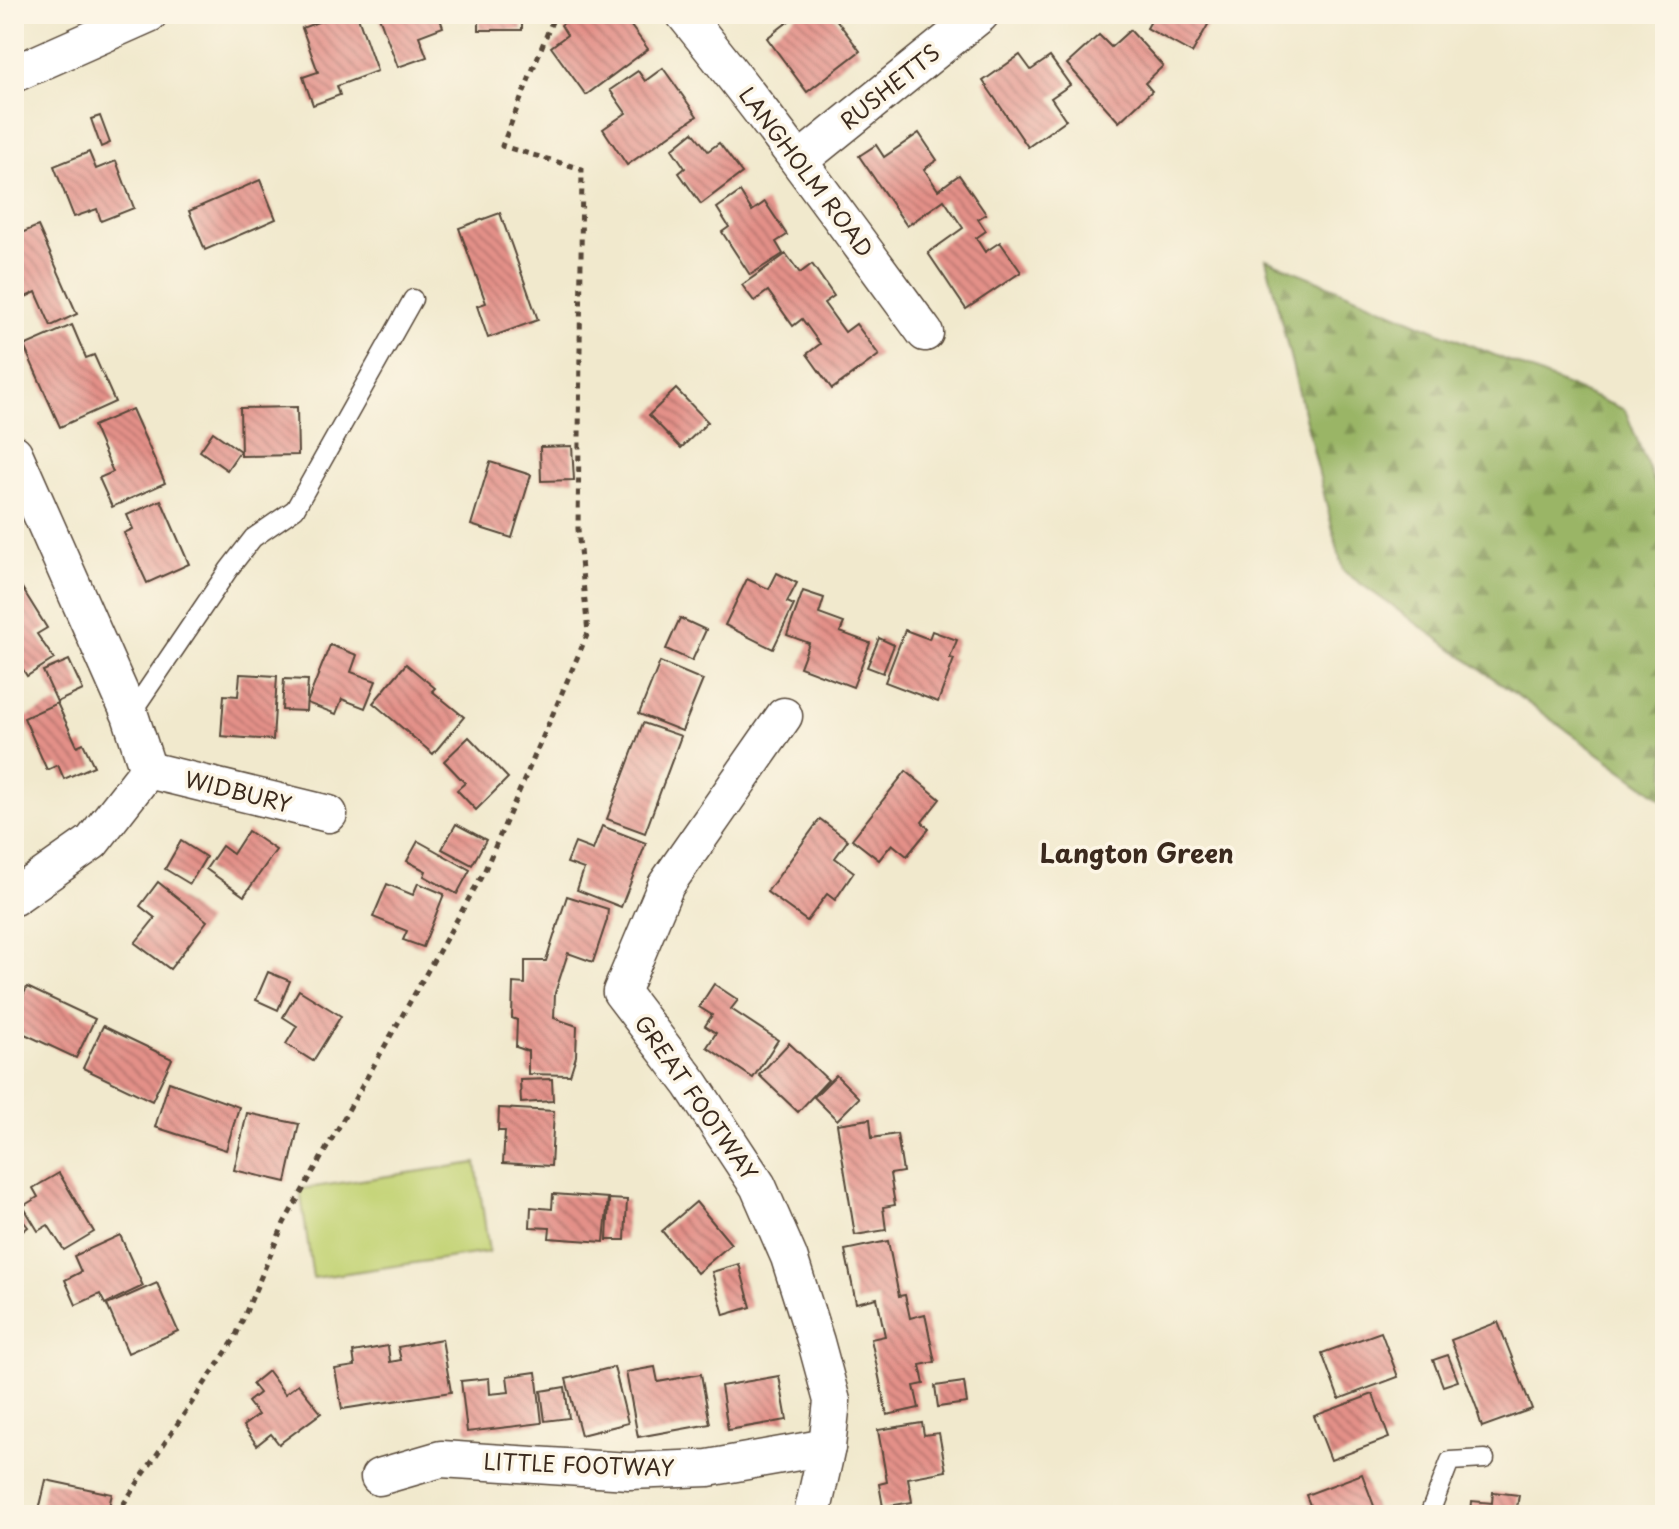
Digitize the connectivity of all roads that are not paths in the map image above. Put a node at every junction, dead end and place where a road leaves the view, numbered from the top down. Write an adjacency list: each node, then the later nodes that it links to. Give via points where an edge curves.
1 (149, 14): 4 (street)
2 (684, 14): 5 (street, LANGHOLM ROAD)
3 (981, 14): 5 (street, RUSHETTS)
4 (14, 74)
5 (799, 161): 7 (street, LANGHOLM ROAD)
6 (413, 299): 10 (lane, via 295,509 253,538)
7 (925, 333)
8 (14, 453): 9 (street)
9 (22, 493): 10 (street)
10 (130, 715): 12 (street)
11 (784, 716): 15 (street, GREAT FOOTWAY, via 666,885 621,992 691,1084 758,1186 789,1257 832,1401)
12 (148, 770): 13 (street, WIDBURY); 14 (street, via 92,842)
13 (329, 814)
14 (14, 897)
15 (827, 1447): 17 (street, LITTLE FOOTWAY, via 708,1468 629,1471 441,1459); 18 (street, GREAT FOOTWAY)
16 (1485, 1459): 19 (lane, via 1450,1461)
17 (379, 1477)
18 (812, 1515)
19 (1429, 1515)

